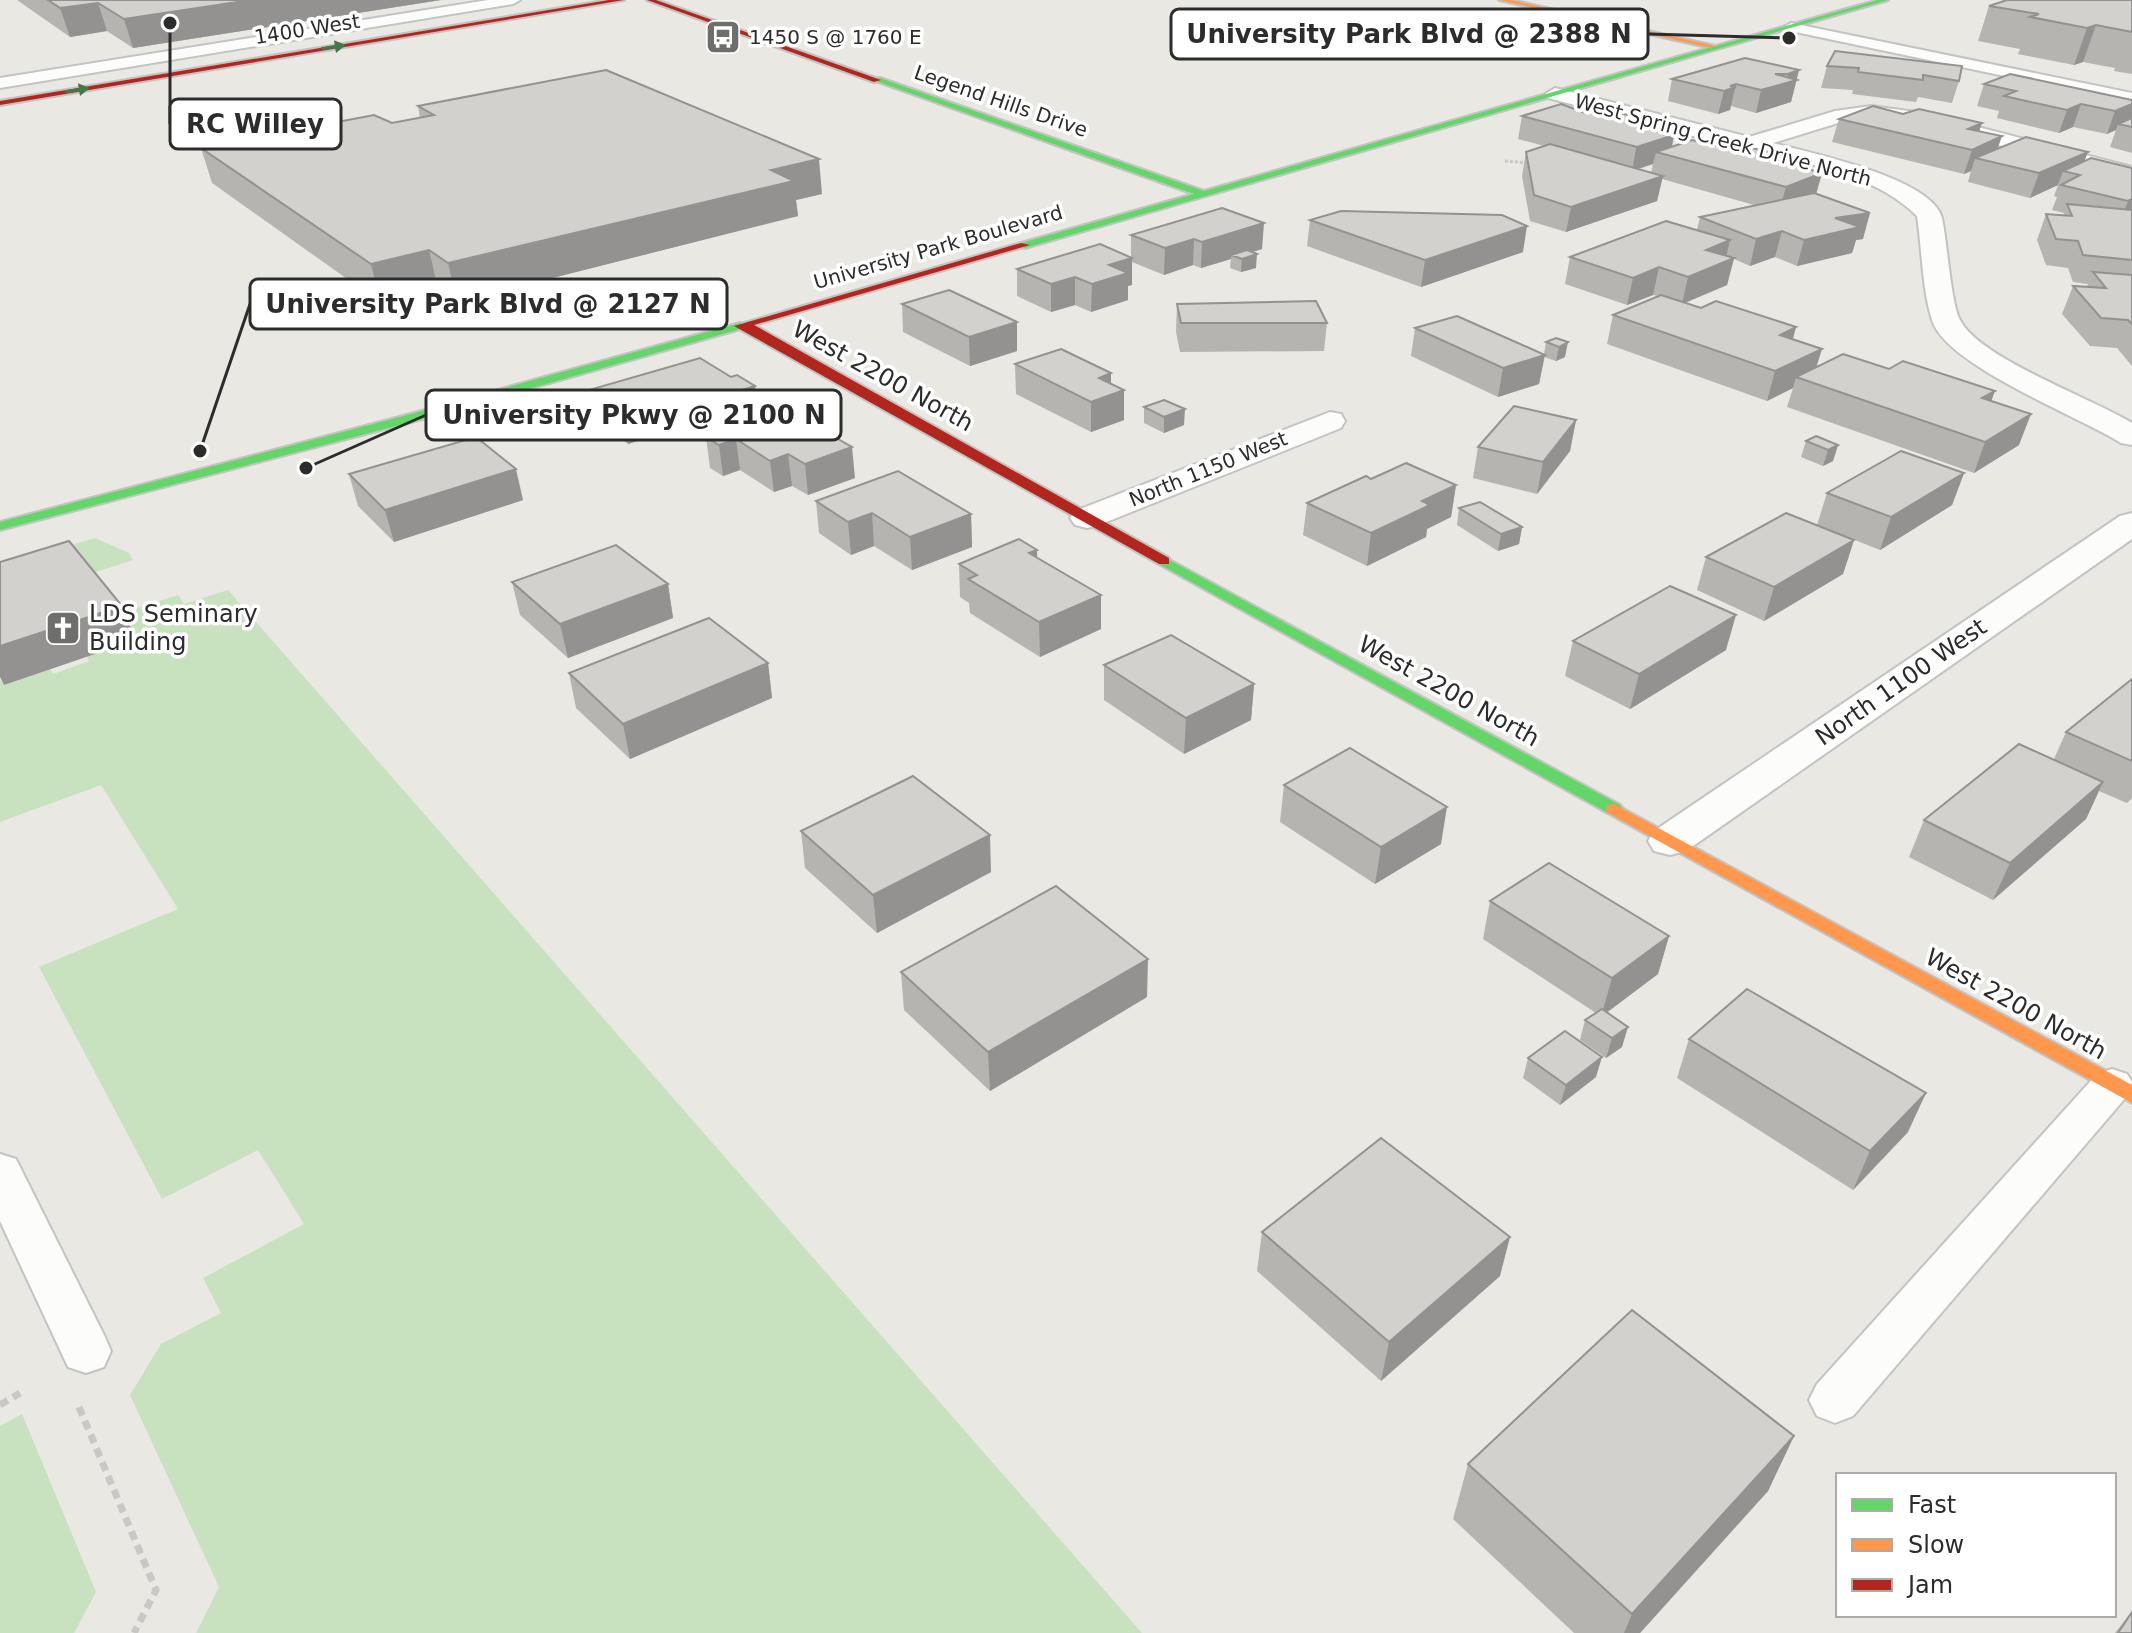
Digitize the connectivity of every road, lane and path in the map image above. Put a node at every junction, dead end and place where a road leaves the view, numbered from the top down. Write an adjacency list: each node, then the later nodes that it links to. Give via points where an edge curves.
1 (513, 0): 8 (lane)
2 (621, 0): 11 (street, 1400 West, one-way to 2)
3 (650, 0): 16 (street, Legend Hills Drive)
4 (1502, 0): 7 (street)
5 (1885, 0): 6 (street, University Park Boulevard)
6 (1791, 27): 7 (street, University Park Boulevard); 10 (lane)
7 (1717, 47): 9 (street, University Park Boulevard)
8 (0, 83)
9 (1555, 94): 12 (street, West Spring Creek Drive North); 16 (street, University Park Boulevard)
10 (2132, 98)
11 (0, 103)
12 (1750, 144): 15 (street, via 1835,117 1871,112 1924,119); 19 (street, West Spring Creek Drive North, via 1864,175 1918,202 1929,214 1946,322 1956,335 2015,374 2104,416)
13 (1505, 161): 14 (path)
14 (1530, 163)
15 (2132, 174)
16 (1203, 194): 17 (street, University Park Boulevard)
17 (745, 325): 20 (street, West 2200 North); 22 (street, University Park Boulevard)
18 (1330, 421): 20 (street, North 1150 West)
19 (2132, 436)
20 (1087, 518): 23 (street, West 2200 North)
21 (2132, 523): 23 (street, North 1100 West)
22 (0, 526)
23 (1670, 841): 24 (street, West 2200 North)
24 (2122, 1090): 29 (lane)
25 (0, 1172): 26 (lane)
26 (86, 1351)
27 (20, 1393): 30 (path)
28 (75, 1397): 31 (path, via 156,1590)
29 (1835, 1400)
30 (0, 1405)
31 (134, 1633)

